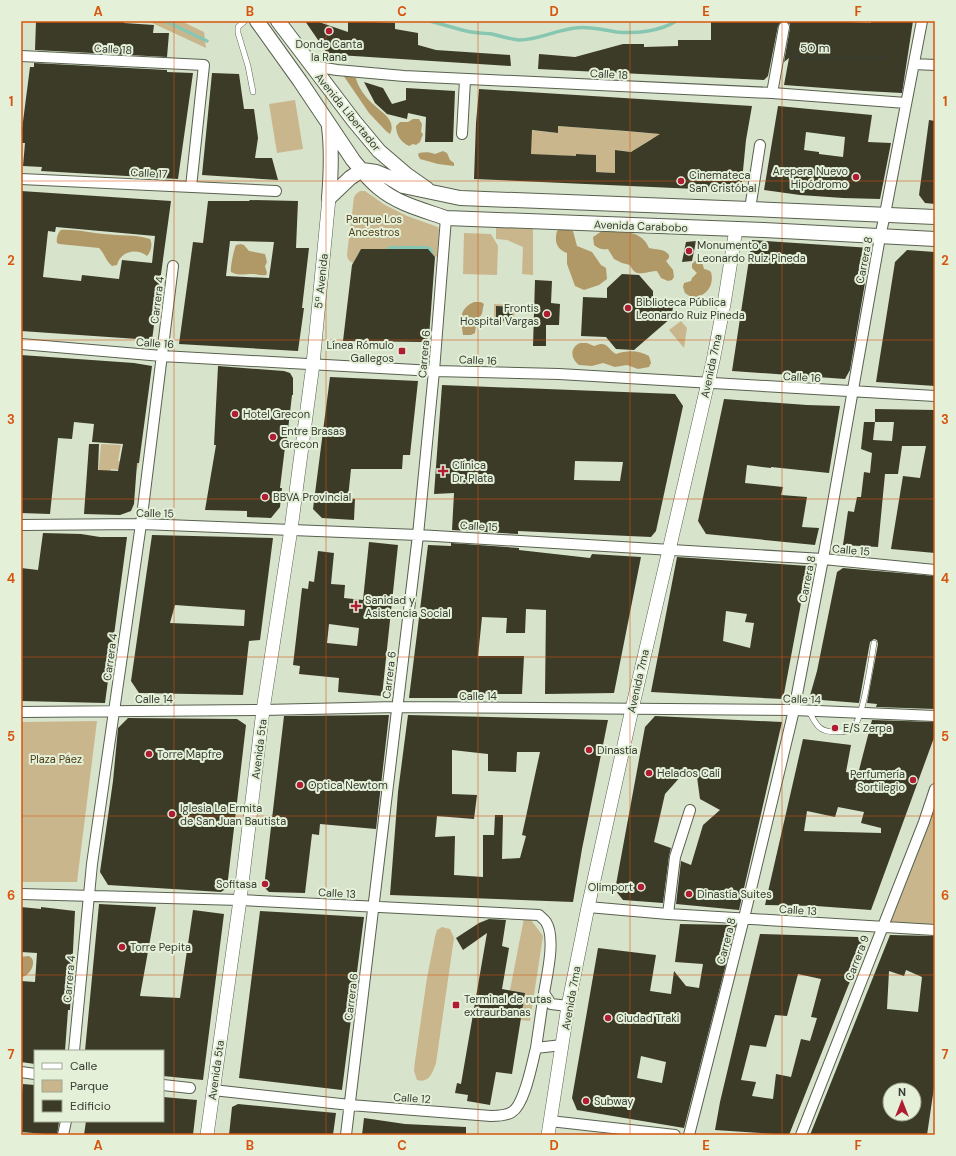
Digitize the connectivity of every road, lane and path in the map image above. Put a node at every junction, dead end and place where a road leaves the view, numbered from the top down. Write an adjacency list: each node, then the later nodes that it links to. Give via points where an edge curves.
1 (245, 21): 11 (lane, via 238,27 238,32)
2 (257, 21): 14 (main road, Avenida Libertador)
3 (278, 21): 9 (main road, Avenida Libertador)
4 (922, 21): 7 (street, Carrera 8)
5 (784, 27): 12 (street)
6 (21, 56): 19 (street, Calle 18, via 204,65)
7 (914, 64): 8 (street); 13 (street, Carrera 8)
8 (935, 65)
9 (312, 66): 10 (street, Calle 18); 21 (main road, Avenida Libertador, via 379,151)
10 (465, 80): 12 (street, Calle 18); 15 (street)
11 (253, 92)
12 (772, 93): 13 (street, Calle 18)
13 (906, 103): 25 (street, Carrera 8)
14 (329, 124): 17 (main road, Avenida Libertador); 22 (main road, via 332,148)
15 (462, 134)
16 (760, 145): 24 (street)
17 (362, 170): 21 (main road, Avenida Carabobo, via 376,172 403,186); 22 (main road); 27 (main road, Avenida Carabobo, via 378,188 395,198 415,208)
18 (21, 179): 19 (street, Calle 17)
19 (191, 187): 20 (street, Calle 17)
20 (276, 191)
21 (430, 192): 23 (main road, Avenida Carabobo, via 460,198)
22 (329, 198): 34 (street, 5ª Avenida)
23 (722, 208): 24 (main road, Avenida Carabobo); 28 (main road)
24 (750, 209): 25 (main road, Avenida Carabobo)
25 (885, 214): 26 (main road, Avenida Carabobo); 29 (street, Carrera 8)
26 (935, 217)
27 (446, 218): 28 (main road, Avenida Carabobo); 35 (street, Carrera 6)
28 (736, 229): 29 (main road, Avenida Carabobo); 36 (street, Avenida 7ma)
29 (880, 237): 30 (main road, Avenida Carabobo); 37 (street, Carrera 8)
30 (935, 239)
31 (173, 266): 33 (street, Carrera 4)
32 (21, 344): 33 (street, Calle 16)
33 (162, 356): 34 (street, Calle 16); 39 (street, Carrera 4)
34 (313, 364): 35 (street, Calle 16); 41 (street, Avenida 5ta)
35 (434, 371): 36 (street, Calle 16, via 559,374); 42 (street, Carrera 6)
36 (708, 384): 37 (street, Calle 16); 43 (street, Avenida 7ma)
37 (852, 391): 38 (street, Calle 16); 44 (street, Carrera 8)
38 (935, 396)
39 (141, 524): 40 (street, Calle 15); 41 (street, Calle 15); 51 (street, Carrera 4)
40 (21, 525)
41 (291, 529): 42 (street, Calle 15); 49 (street, Avenida 5ta)
42 (418, 535): 43 (street, Calle 15); 47 (street, Carrera 6)
43 (669, 549): 44 (street, Calle 15); 48 (street, Avenida 7ma)
44 (823, 559): 45 (street, Calle 15); 50 (street, Carrera 8)
45 (935, 570)
46 (874, 644): 54 (lane)
47 (397, 707): 48 (street, Calle 14); 49 (street, Calle 14); 61 (street, Carrera 6)
48 (632, 709): 50 (street, Calle 14); 62 (street, Avenida 7ma)
49 (264, 710): 51 (street, Calle 14); 60 (street, Avenida 5ta)
50 (794, 710): 53 (street, Calle 14); 64 (street, Carrera 8)
51 (114, 711): 52 (street, Calle 14); 59 (street, Carrera 4)
52 (21, 712)
53 (809, 712): 54 (street, Calle 14); 54 (lane, via 821,730 834,732 850,730)
54 (861, 713): 55 (street, Calle 14)
55 (935, 716)
56 (935, 789): 65 (street, Carrera 9)
57 (690, 810): 63 (street, via 675,857)
58 (21, 894): 59 (street, Calle 13)
59 (88, 895): 60 (street, Calle 13); 71 (street, Carrera 4)
60 (240, 900): 61 (street, Calle 13); 76 (street, Avenida 5ta)
61 (374, 907): 67 (street, Calle 13, via 539,915 546,922 551,938); 77 (street, Carrera 6)
62 (588, 907): 63 (street, Calle 13); 68 (street, Avenida 7ma)
63 (668, 914): 64 (street, Calle 13)
64 (744, 918): 65 (street, Calle 13); 85 (street, Carrera 8)
65 (882, 928): 66 (street, Calle 13); 86 (street, Carrera 9)
66 (935, 930)
67 (544, 993): 68 (street, via 551,1004); 70 (street, Calle 12)
68 (568, 1006): 69 (street, Avenida 7ma)
69 (562, 1045): 70 (street); 78 (street, Avenida 7ma)
70 (536, 1048): 77 (street, Calle 12, via 521,1101 512,1112 502,1116)
71 (74, 1050)
72 (21, 1072): 73 (street)
73 (34, 1074)
74 (164, 1085): 75 (street)
75 (190, 1088)
76 (213, 1090): 77 (street, Calle 12); 81 (street, Avenida 5ta)
77 (350, 1105): 82 (street, Carrera 6)
78 (550, 1121): 83 (street, Avenida 7ma); 84 (street)
79 (66, 1122): 80 (street)
80 (63, 1135)
81 (206, 1135)
82 (346, 1135)
83 (548, 1135)
84 (675, 1135)
85 (689, 1135)
86 (801, 1135)

